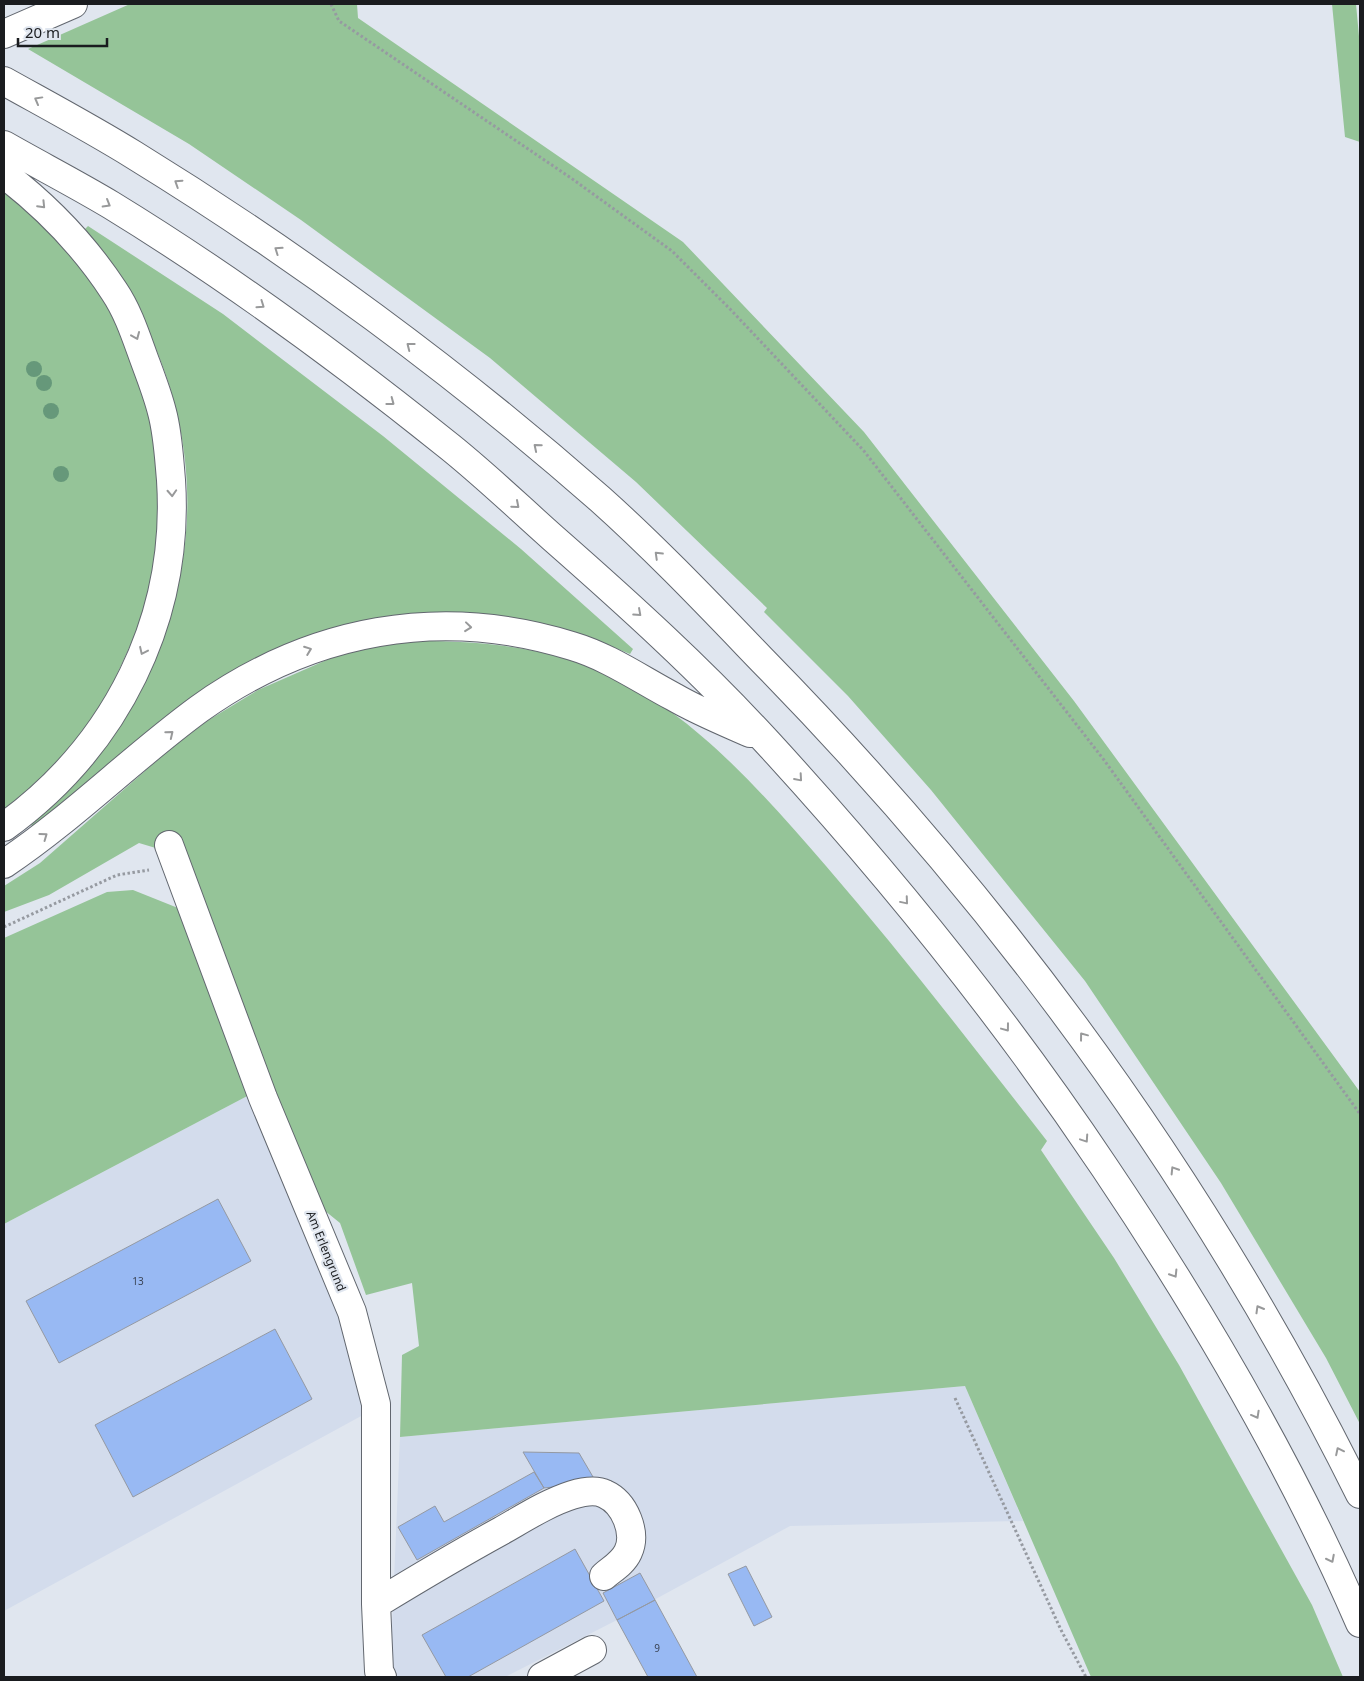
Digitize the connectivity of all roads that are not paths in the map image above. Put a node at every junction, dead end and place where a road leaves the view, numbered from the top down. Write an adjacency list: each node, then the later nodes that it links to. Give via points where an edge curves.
1 (73, 4): 2 (main road)
2 (4, 34)
3 (4, 81): 10 (main road, one-way to 3, via 1229,1256 1087,1041 963,882 819,718 693,589 601,501 374,317 140,158)
4 (4, 145): 6 (main road, one-way to 6, via 111,206 221,277 448,445 656,630)
5 (4, 174): 7 (main road, one-way to 7, via 35,198 69,232 116,292 136,335 163,412 172,505 168,572 158,610 147,644 119,703 99,735 74,765)
6 (767, 741): 9 (main road, one-way to 6, via 47,835 198,710 232,688 309,649 363,634 417,626 461,626 498,630 573,646 621,666 676,698); 13 (main road, one-way to 13, via 975,986 1069,1114 1150,1234 1211,1333 1282,1462)
7 (4, 827)
8 (169, 845): 12 (main road, Am Erlengrund, via 264,1098 352,1312 376,1404)
9 (4, 864)
10 (1360, 1494)
11 (604, 1576): 12 (main road, via 627,1554 631,1533 627,1518 614,1501 604,1494 586,1492 555,1501 521,1519)
12 (376, 1604): 15 (main road, Am Erlengrund)
13 (1360, 1623)
14 (592, 1650): 16 (main road)
15 (382, 1677)
16 (542, 1677)

